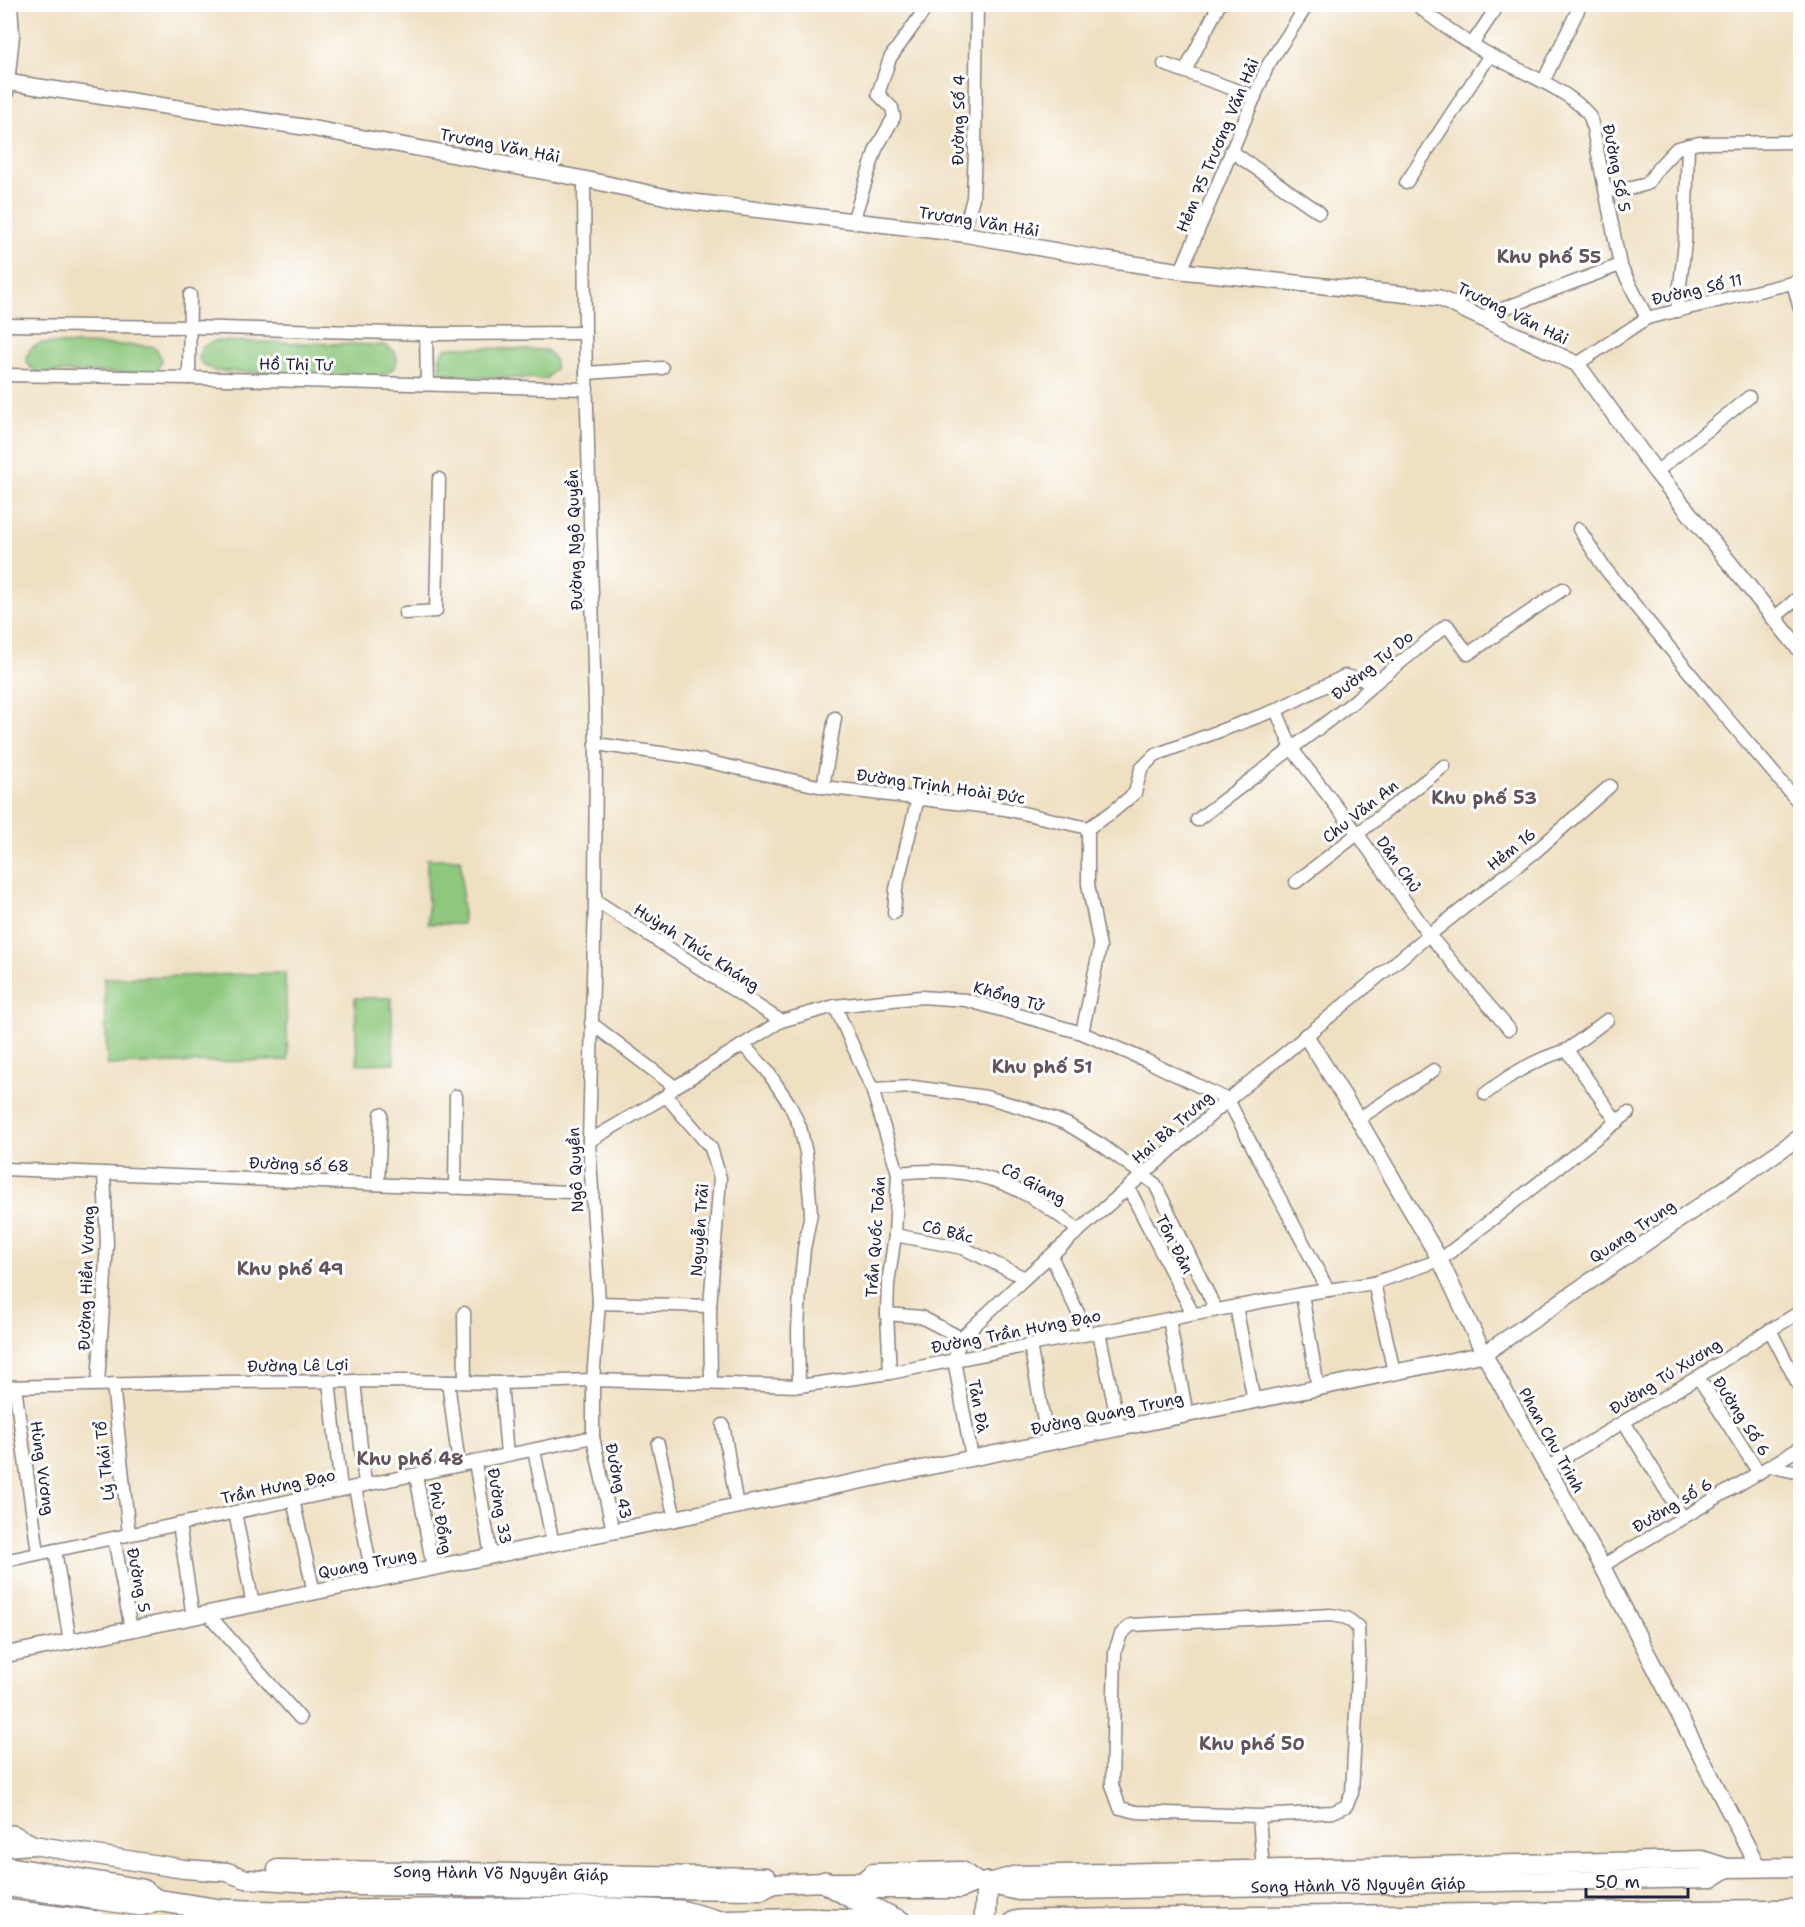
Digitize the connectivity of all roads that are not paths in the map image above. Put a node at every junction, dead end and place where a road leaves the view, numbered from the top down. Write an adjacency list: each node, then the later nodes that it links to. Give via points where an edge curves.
1 (8, 4): 9 (main road)
2 (977, 4): 25 (street, Đường Số 4, via 973,198)
3 (1308, 4): 16 (street, Hẻm 75 Trương Văn Hải, via 1268,65)
4 (1416, 4): 10 (street, Đường Số 5)
5 (1498, 4): 10 (street)
6 (1581, 4): 14 (street)
7 (928, 5): 24 (street, via 890,58 878,94 892,108 894,117 876,149)
8 (1219, 5): 13 (street)
9 (7, 34): 15 (main road)
10 (1472, 44): 11 (street, Đường Số 5)
11 (1490, 55): 14 (street, Đường Số 5); 21 (street)
12 (1164, 64): 13 (street)
13 (1185, 71): 16 (street)
14 (1543, 82): 22 (street, Đường Số 5, via 1587,111)
15 (5, 87): 20 (street, Trương Văn Hải, via 310,128)
16 (1255, 96): 19 (street, Hẻm 75 Trương Văn Hải)
17 (1800, 142): 18 (street)
18 (1688, 145): 22 (street, via 1677,148 1647,184); 31 (street, via 1685,242)
19 (1231, 151): 23 (street); 27 (street, Hẻm 75 Trương Văn Hải)
20 (584, 178): 24 (street, Trương Văn Hải, via 685,201); 36 (street, Đường Ngô Quyền)
21 (1406, 183)
22 (1606, 191): 26 (street, Đường Số 5)
23 (1319, 212)
24 (853, 221): 25 (street, Trương Văn Hải)
25 (963, 234): 27 (street, Trương Văn Hải)
26 (1620, 265): 32 (street); 33 (street, Đường Số 5)
27 (1181, 271): 32 (street, Trương Văn Hải, via 1439,298)
28 (1797, 282): 30 (street); 31 (street, Đường Số 11)
29 (190, 295): 35 (street)
30 (1800, 309)
31 (1677, 311): 33 (street, Đường Số 11)
32 (1478, 318): 38 (street, Trương Văn Hải)
33 (1647, 318): 38 (street, Đường Số 11)
34 (4, 325): 35 (street, Hồ Thị Tư)
35 (190, 327): 37 (street, Hồ Thị Tư); 42 (street)
36 (585, 333): 37 (street, Hồ Thị Tư); 40 (street, Đường Ngô Quyền)
37 (426, 334): 43 (street)
38 (1577, 364): 46 (street, Trương Văn Hải)
39 (662, 368): 40 (street)
40 (586, 373): 44 (street, Đường Ngô Quyền)
41 (4, 375): 42 (street, Hồ Thị Tư)
42 (189, 378): 43 (street, Hồ Thị Tư)
43 (427, 384): 44 (street, Hồ Thị Tư)
44 (587, 389): 57 (street, Đường Ngô Quyền)
45 (1749, 397): 46 (street)
46 (1656, 472): 52 (street, Trương Văn Hải)
47 (439, 479): 51 (street, via 436,611)
48 (1579, 530): 63 (street, via 1603,566)
49 (1563, 588): 54 (street, Đường Tự Do, via 1468,654 1447,626)
50 (1800, 596): 52 (street)
51 (405, 613)
52 (1774, 618): 53 (street, Trương Văn Hải)
53 (1800, 651)
54 (1376, 682): 55 (street, via 1345,676); 58 (street, Đường Tự Do)
55 (1275, 710): 58 (street, Dân Chủ); 65 (street, via 1155,755 1141,769 1135,793)
56 (835, 718): 61 (street)
57 (596, 744): 61 (street, Đường Trịnh Hoài Đức, via 682,756); 68 (street, Đường Ngô Quyền)
58 (1292, 749): 64 (street, Đường Tự Do); 66 (street, Dân Chủ)
59 (1444, 766): 66 (street, Chu Văn An)
60 (1610, 786): 70 (street, Hẻm 16, via 1535,852)
61 (823, 787): 62 (street, Đường Trịnh Hoài Đức)
62 (918, 798): 65 (street, Đường Trịnh Hoài Đức, via 1005,809); 69 (street)
63 (1800, 804)
64 (1197, 820)
65 (1088, 828): 76 (street, via 1088,885 1100,947)
66 (1357, 833): 67 (street, Chu Văn An); 70 (street, Dân Chủ)
67 (1296, 882)
68 (596, 900): 73 (street, Huỳnh Thúc Kháng); 74 (street, Ngô Quyền)
69 (894, 913)
70 (1429, 934): 75 (street, Dân Chủ); 77 (street, Hai Bà Trưng)
71 (834, 1006): 73 (street, Khổng Tử); 76 (street, Khổng Tử, via 921,998 966,1000); 81 (street, Trần Quốc Toản)
72 (1607, 1020): 79 (street)
73 (781, 1021): 78 (street, Khổng Tử)
74 (591, 1023): 82 (street, Nguyễn Trãi); 91 (street, Ngô Quyền)
75 (1509, 1029)
76 (1082, 1034): 85 (street, Khổng Tử)
77 (1306, 1036): 85 (street, Hai Bà Trưng); 88 (street, Phan Chu Trinh)
78 (743, 1046): 82 (street, Khổng Tử); 135 (street, via 766,1069 790,1105 806,1153 811,1213 800,1290)
79 (1567, 1050): 83 (street, via 1523,1067); 89 (street)
80 (1434, 1070): 88 (street)
81 (872, 1089): 94 (street, Trần Quốc Toản); 95 (street, via 913,1087 949,1091 986,1096 1027,1109 1067,1124)
82 (671, 1092): 91 (street, Khổng Tử); 109 (street, Nguyễn Trãi, via 711,1148 720,1178)
83 (1485, 1094)
84 (456, 1096): 97 (street)
85 (1228, 1100): 95 (street, Hai Bà Trưng); 106 (street)
86 (1628, 1113): 89 (street, Đường Trần Hưng Đạo)
87 (381, 1114): 96 (street)
88 (1358, 1119): 103 (street, Phan Chu Trinh)
89 (1617, 1122): 103 (street, Đường Trần Hưng Đạo)
90 (1800, 1137): 121 (street, Quang Trung)
91 (589, 1141): 99 (street, Ngô Quyền)
92 (4, 1169): 93 (street, Đường số 68)
93 (104, 1173): 96 (street, Đường số 68); 133 (street, Đường Hiền Vương, via 107,1244)
94 (898, 1173): 100 (street, Cô Giang, via 951,1170 985,1176 1057,1212); 101 (street, Trần Quốc Toản)
95 (1143, 1175): 98 (street, Hai Bà Trưng); 111 (street, via 1155,1184)
96 (378, 1184): 97 (street, Đường số 68)
97 (455, 1188): 99 (street, Đường số 68)
98 (1128, 1189): 100 (street, Hai Bà Trưng); 115 (street, Tôn Đản)
99 (593, 1193): 108 (street, Ngô Quyền)
100 (1079, 1231): 102 (street, Hai Bà Trưng)
101 (895, 1235): 104 (street, Cô Bắc, via 963,1248); 114 (street, Trần Quốc Toản)
102 (1051, 1256): 104 (street, Hai Bà Trưng); 118 (street)
103 (1440, 1260): 105 (street, Đường Trần Hưng Đạo); 121 (street, Phan Chu Trinh)
104 (1025, 1278): 119 (street, Hai Bà Trưng)
105 (1374, 1283): 106 (street, Đường Trần Hưng Đạo); 123 (street)
106 (1328, 1290): 107 (street, Đường Trần Hưng Đạo)
107 (1302, 1294): 110 (street, Đường Trần Hưng Đạo); 137 (street)
108 (599, 1303): 109 (street); 126 (street, Ngô Quyền)
109 (710, 1306): 132 (street, Nguyễn Trãi)
110 (1236, 1306): 111 (street, Đường Trần Hưng Đạo); 139 (street)
111 (1216, 1310): 115 (street, Đường Trần Hưng Đạo)
112 (1800, 1312): 117 (street, Đường Tú Xương)
113 (464, 1313): 130 (street)
114 (887, 1314): 119 (street, via 921,1317); 124 (street, Trần Quốc Toản)
115 (1193, 1314): 116 (street, Đường Trần Hưng Đạo)
116 (1170, 1319): 118 (street, Đường Trần Hưng Đạo); 140 (street)
117 (1770, 1330): 125 (street, Đường Tú Xương); 138 (street)
118 (1093, 1333): 120 (street, Đường Trần Hưng Đạo); 143 (street)
119 (962, 1338): 122 (street, Hai Bà Trưng)
120 (1030, 1344): 122 (street, Đường Trần Hưng Đạo); 145 (street)
121 (1484, 1354): 123 (street, Đường Quang Trung); 153 (street, Phan Chu Trinh)
122 (954, 1360): 124 (street, Đường Trần Hưng Đạo); 150 (street, Tản Đà)
123 (1394, 1372): 137 (street, Đường Quang Trung)
124 (890, 1373): 135 (street, Đường Trần Hưng Đạo)
125 (1698, 1377): 141 (street, Đường Tú Xương); 154 (street, Đường Số 6)
126 (593, 1380): 131 (street, Đường Lê Lợi); 132 (street, Đường Trần Hưng Đạo); 144 (street, Ngô Quyền)
127 (329, 1381): 128 (street, Đường Lê Lợi); 134 (street, Đường Lê Lợi); 158 (street)
128 (354, 1381): 129 (street, Đường Lê Lợi); 157 (street)
129 (448, 1382): 130 (street, Đường Lê Lợi); 152 (street)
130 (465, 1382): 131 (street, Đường Lê Lợi)
131 (501, 1383): 149 (street)
132 (711, 1383): 135 (street, Đường Trần Hưng Đạo)
133 (98, 1384): 134 (street, Đường Lê Lợi); 136 (street, Đường Lê Lợi)
134 (113, 1384): 166 (street, Lý Thái Tổ)
135 (799, 1386)
136 (10, 1387): 170 (street, Hùng Vương)
137 (1318, 1388): 139 (street, Đường Quang Trung)
138 (1800, 1388)
139 (1254, 1401): 140 (street, Đường Quang Trung)
140 (1187, 1415): 143 (street, Đường Quang Trung)
141 (1624, 1422): 153 (street, Đường Tú Xương); 162 (street)
142 (723, 1425): 160 (street)
143 (1119, 1428): 145 (street, Đường Quang Trung)
144 (593, 1437): 148 (street, Trần Hưng Đạo); 165 (street, Đường 43)
145 (1048, 1443): 150 (street, Đường Quang Trung)
146 (658, 1444): 163 (street)
147 (1800, 1448): 154 (street, Đường số 6)
148 (534, 1450): 149 (street, Trần Hưng Đạo); 168 (street)
149 (507, 1455): 151 (street, Trần Hưng Đạo)
150 (972, 1458): 160 (street, Đường Quang Trung)
151 (475, 1462): 152 (street, Trần Hưng Đạo); 171 (street, Đường 33)
152 (459, 1465): 156 (street, Trần Hưng Đạo)
153 (1547, 1468): 173 (street, Phan Chu Trinh)
154 (1765, 1469): 155 (street, Đường Số 6); 162 (street, Đường số 6)
155 (1800, 1473)
156 (416, 1475): 157 (street, Trần Hưng Đạo); 174 (street, Phù Đổng)
157 (360, 1486): 158 (street, Trần Hưng Đạo); 175 (street)
158 (341, 1490): 159 (street, Trần Hưng Đạo)
159 (294, 1500): 161 (street, Trần Hưng Đạo); 176 (street)
160 (737, 1506): 163 (street, Quang Trung)
161 (236, 1512): 164 (street, Trần Hưng Đạo); 177 (street)
162 (1683, 1518): 173 (street, Đường số 6)
163 (675, 1519): 165 (street, Quang Trung)
164 (179, 1524): 166 (street, Trần Hưng Đạo); 178 (street)
165 (613, 1531): 168 (street, Quang Trung)
166 (129, 1534): 167 (street, Trần Hưng Đạo)
167 (114, 1538): 169 (street, Trần Hưng Đạo); 179 (street, Đường 5)
168 (553, 1544): 171 (street, Quang Trung)
169 (54, 1550): 170 (street, Trần Hưng Đạo); 180 (street)
170 (38, 1553): 172 (street, Trần Hưng Đạo)
171 (491, 1556): 174 (street, Quang Trung)
172 (4, 1561)
173 (1602, 1566): 188 (street, Phan Chu Trinh)
174 (433, 1568): 175 (street, Quang Trung)
175 (373, 1580): 176 (street, Quang Trung)
176 (314, 1592): 177 (street, Quang Trung)
177 (253, 1605): 178 (street, Quang Trung)
178 (200, 1615): 179 (street, Quang Trung); 182 (street)
179 (131, 1629): 180 (street, Quang Trung)
180 (69, 1642): 181 (street, Quang Trung)
181 (4, 1655)
182 (300, 1718)
183 (1259, 1816): 183 (street, via 1333,1812 1346,1806 1352,1793 1358,1628 1347,1618 1331,1615 1131,1625 1121,1634 1115,1651 1112,1785 1120,1808 1137,1812); 191 (street)
184 (4, 1834): 185 (main road)
185 (33, 1845): 186 (main road); 192 (main road, Song Hành Võ Nguyên Giáp, via 227,1872 247,1869 637,1874 766,1877 773,1884)
186 (4, 1847)
187 (4, 1867): 195 (highway)
188 (1758, 1867): 189 (main road, Song Hành Võ Nguyên Giáp); 190 (main road, Song Hành Võ Nguyên Giáp)
189 (1800, 1867)
190 (1727, 1868): 191 (main road, Song Hành Võ Nguyên Giáp, via 1702,1860); 193 (main road, Song Hành Võ Nguyên Giáp, via 1711,1878 1699,1879 1019,1891)
191 (1263, 1870): 193 (main road, Song Hành Võ Nguyên Giáp, via 1017,1875)
192 (825, 1882): 193 (main road, Song Hành Võ Nguyên Giáp, via 862,1882 873,1873 962,1871); 202 (highway)
193 (982, 1882): 203 (highway)
194 (4, 1885): 195 (highway)
195 (59, 1885): 198 (highway, via 142,1890 156,1900 220,1910 583,1908 680,1911); 199 (highway)
196 (4, 1910): 200 (highway, bridge)
197 (1800, 1910): 204 (highway)
198 (715, 1922): 201 (highway, via 807,1919)
199 (52, 1923)
200 (96, 1923)
201 (878, 1923)
202 (901, 1923)
203 (985, 1923)
204 (1015, 1923)

